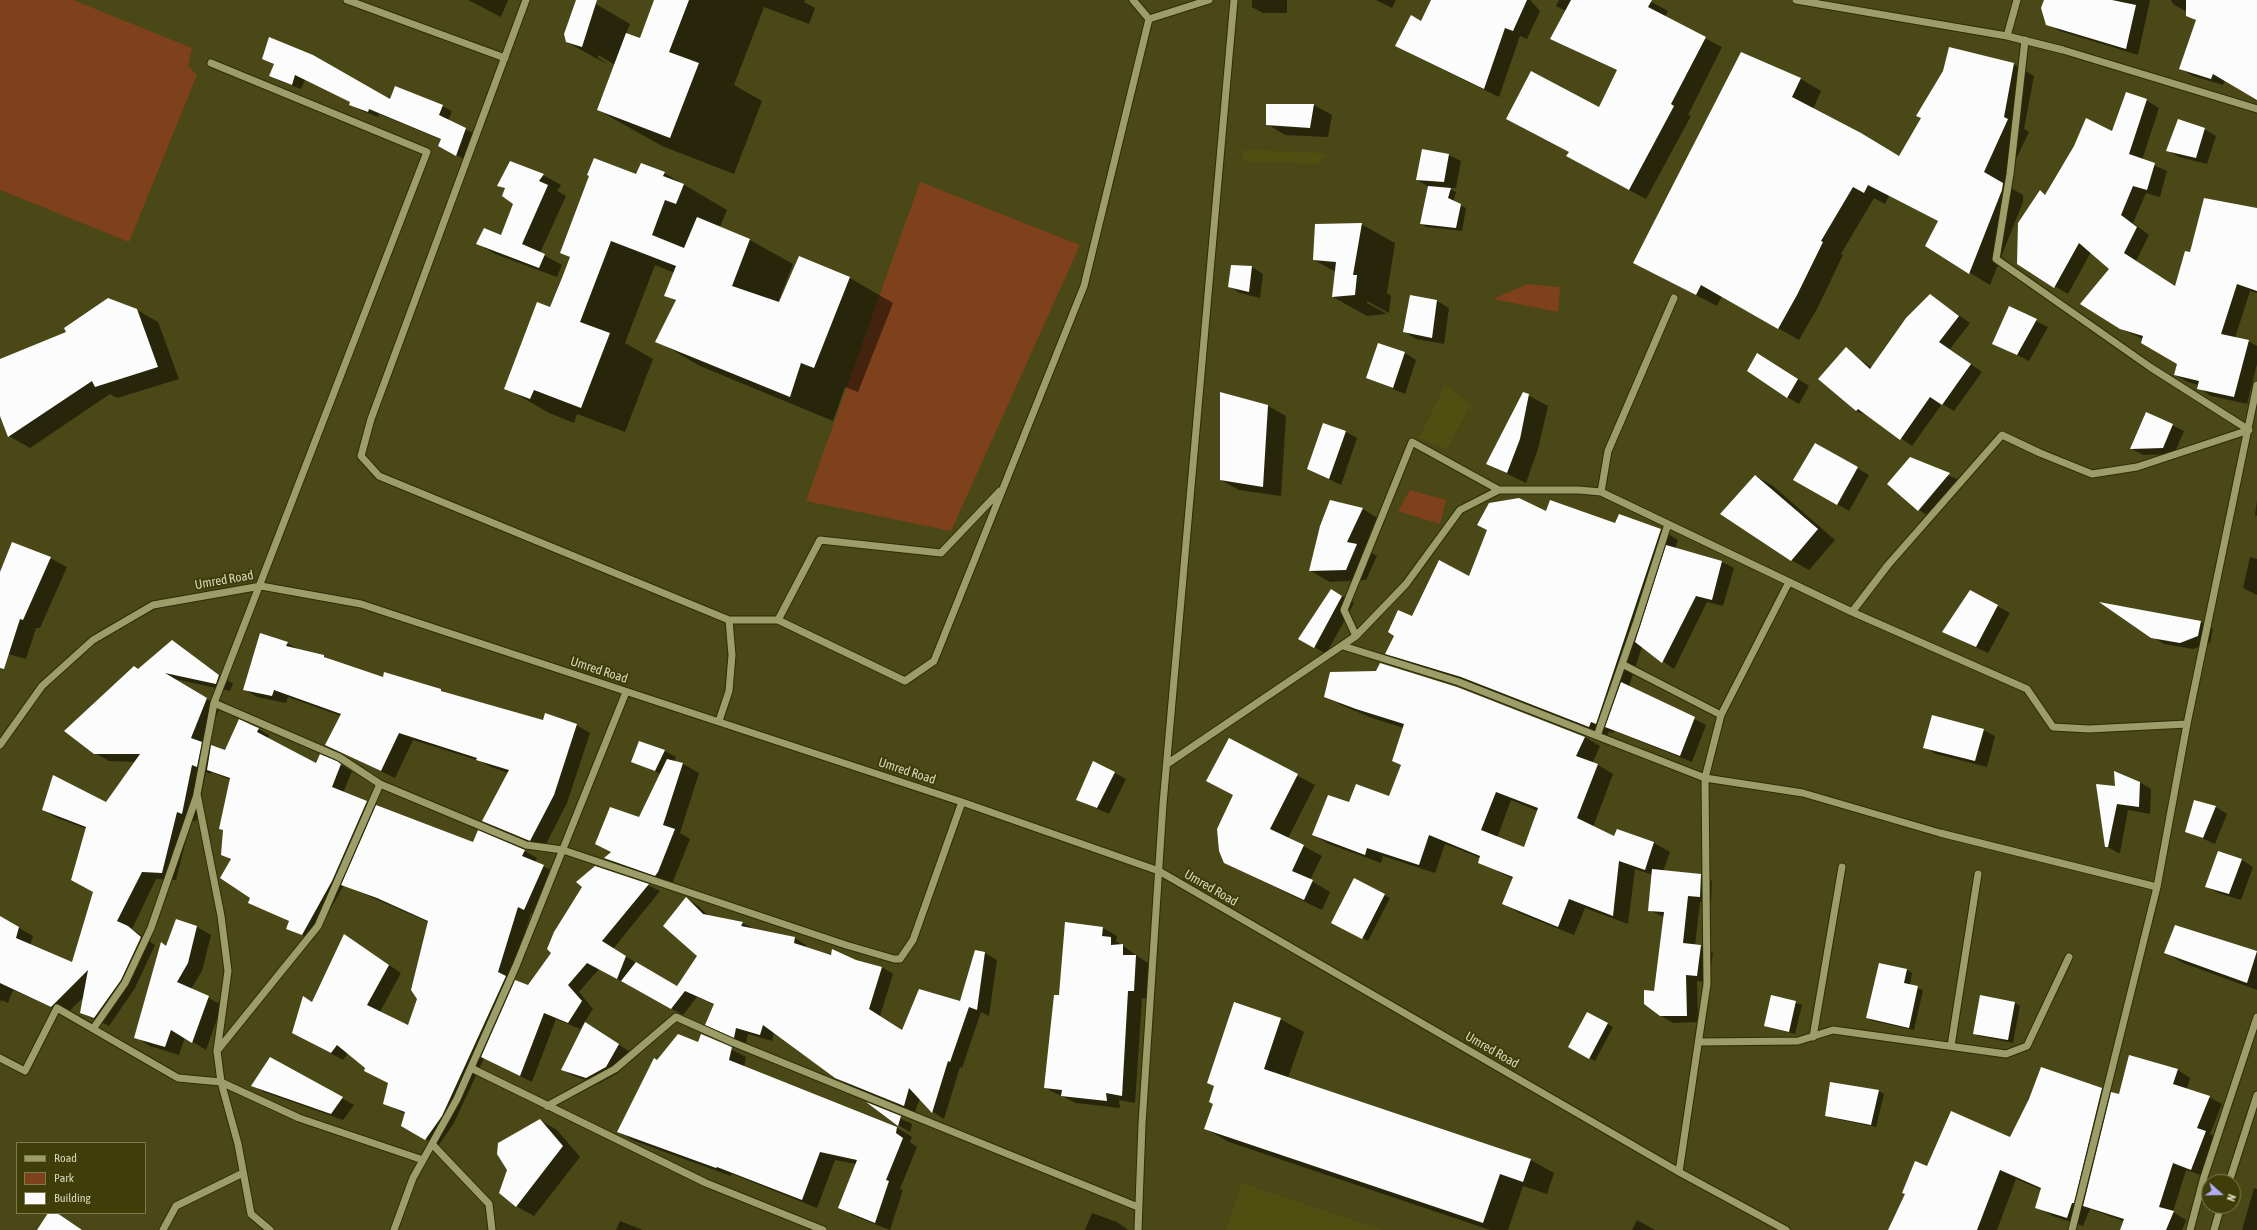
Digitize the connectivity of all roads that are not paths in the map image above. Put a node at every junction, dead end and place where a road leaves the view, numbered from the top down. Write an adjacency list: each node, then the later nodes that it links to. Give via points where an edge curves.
1 (347, 0): 11 (street)
2 (526, 0): 11 (street)
3 (1133, 0): 8 (street)
4 (1209, 0): 8 (street)
5 (1234, 0): 36 (street)
6 (1796, 0): 9 (street)
7 (2017, 0): 9 (street)
8 (1149, 19): 17 (street, via 1084,286)
9 (2007, 36): 10 (street)
10 (2025, 40): 13 (street); 16 (street, via 2010,174 1996,259 2150,367)
11 (505, 58): 24 (street, via 371,419 361,456 379,476)
12 (211, 63): 22 (street, via 428,152)
13 (2257, 109)
14 (1674, 298): 19 (street, via 1608,451)
15 (2257, 385): 16 (street)
16 (2249, 430): 23 (street, via 2137,467 2092,474 2002,435 1888,565); 33 (street)
17 (1004, 488): 25 (street, via 941,554 820,540); 25 (street, via 934,661 905,680)
18 (1499, 490): 19 (street); 26 (street, via 1460,510 1406,584); 26 (street, via 1412,442 1344,610)
19 (1601, 492): 20 (street)
20 (1668, 524): 21 (street); 28 (street)
21 (1789, 582): 23 (street); 31 (street)
22 (261, 586): 29 (street, Umred Road, via 361,604); 30 (street); 35 (street, Umred Road, via 153,605 93,640 42,686)
23 (1852, 612): 33 (street, via 2027,689 2053,727 2089,729)
24 (729, 620): 25 (street); 32 (street, via 732,655 729,690)
25 (778, 620)
26 (1356, 636): 27 (street)
27 (1343, 646): 34 (street, via 1459,682); 36 (street)
28 (1622, 664): 31 (street); 34 (street)
29 (626, 692): 32 (street, Umred Road); 41 (street)
30 (214, 703): 38 (street, via 339,757); 39 (street)
31 (1721, 715): 37 (street)
32 (719, 721): 40 (street, Umred Road)
33 (2187, 724): 45 (street)
34 (1597, 736): 37 (street)
35 (0, 745)
36 (1167, 764): 43 (street)
37 (1705, 778): 45 (street, via 1803,793 1940,833); 50 (street, via 1707,984)
38 (380, 784): 41 (street, via 526,845); 52 (street, via 318,926)
39 (197, 794): 48 (street, via 150,928 125,983); 52 (street, via 221,916 228,971)
40 (962, 802): 41 (street, via 913,940 900,959 846,945); 43 (street, Umred Road)
41 (562, 850): 54 (street, via 516,966)
42 (1842, 867): 49 (street)
43 (1159, 871): 60 (street, Umred Road); 63 (street)
44 (1978, 874): 51 (street)
45 (2157, 887): 72 (street)
46 (2069, 957): 51 (street, via 2026,1046 2006,1054)
47 (2257, 1017): 73 (street, via 2204,1177)
48 (94, 1029): 53 (street, via 57,1008 25,1071); 55 (street, via 178,1078)
49 (1813, 1037): 50 (street, via 1798,1041); 51 (street, via 1834,1030)
50 (1700, 1042): 60 (street)
51 (1952, 1046)
52 (217, 1051): 55 (street)
53 (0, 1058)
54 (470, 1068): 57 (street); 58 (street, via 457,1099)
55 (220, 1082): 59 (street, via 299,1118); 61 (street, via 238,1144)
56 (2257, 1095): 62 (street)
57 (547, 1106): 63 (street, via 615,1069 676,1017); 69 (street, via 706,1183)
58 (432, 1144): 59 (street); 68 (street, via 489,1204)
59 (423, 1160): 67 (street, via 413,1178)
60 (1679, 1172): 71 (street, Umred Road)
61 (243, 1173): 65 (street, via 176,1206); 66 (street, via 251,1214)
62 (2232, 1174)
63 (1138, 1207): 70 (street)
64 (2219, 1214): 74 (street)
65 (163, 1230)
66 (270, 1230)
67 (394, 1230)
68 (492, 1230)
69 (823, 1230)
70 (1138, 1230)
71 (1786, 1230)
72 (2072, 1230)
73 (2190, 1230)
74 (2214, 1230)

